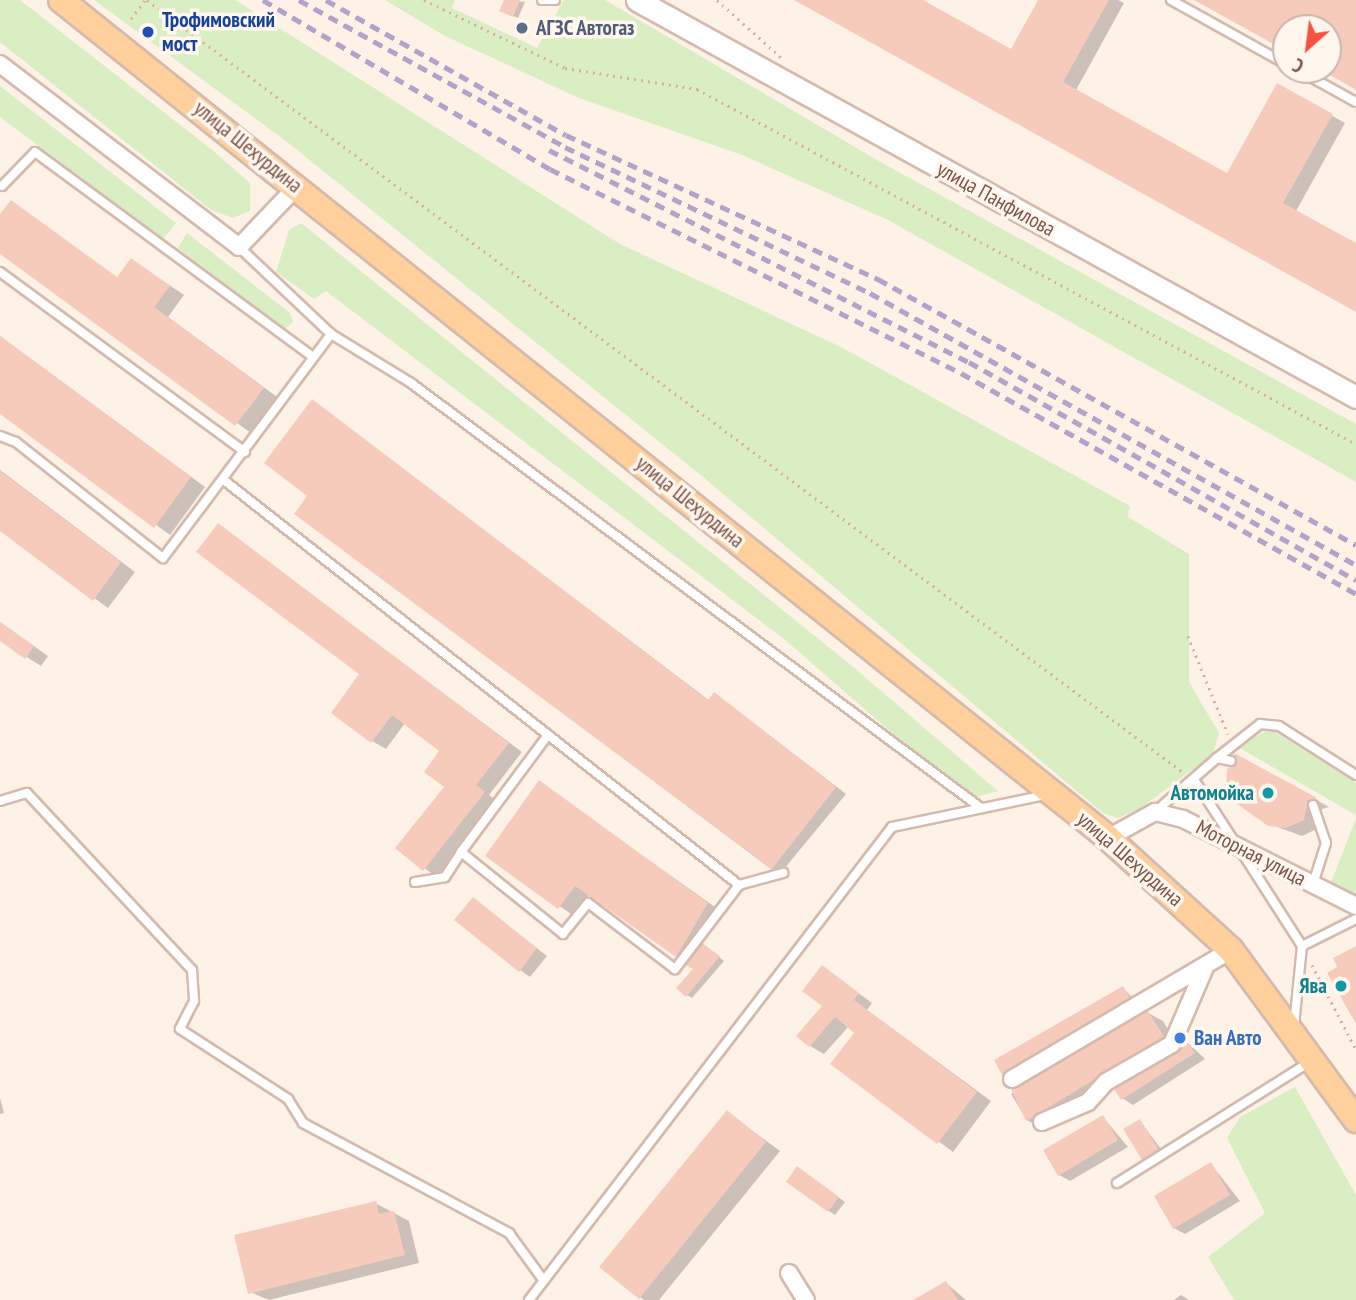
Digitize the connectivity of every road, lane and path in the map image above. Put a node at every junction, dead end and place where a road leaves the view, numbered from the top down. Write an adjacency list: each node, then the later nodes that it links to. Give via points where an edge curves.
1 (61, 0): 14 (main road, улица Шехурдина)
2 (146, 0): 8 (path); 30 (path)
3 (424, 0): 21 (path, via 565,68 697,89)
4 (542, 0): 5 (lane)
5 (555, 0)
6 (637, 0): 19 (main road, улица Панфилова)
7 (1171, 0): 9 (lane)
8 (131, 19)
9 (1272, 56)
10 (0, 64): 15 (street)
11 (1323, 84): 12 (lane)
12 (1356, 102)
13 (2, 186): 18 (lane, via 35,152)
14 (297, 186): 15 (street); 31 (main road, улица Шехурдина)
15 (239, 247): 17 (lane)
16 (0, 272): 22 (lane)
17 (331, 334): 18 (lane); 34 (lane, via 411,383)
18 (313, 357): 22 (lane)
19 (1356, 397)
20 (0, 436): 23 (lane, via 16,442 163,558)
21 (1356, 444)
22 (245, 452): 23 (lane)
23 (225, 481): 25 (lane)
24 (1188, 636): 26 (path)
25 (548, 735): 38 (lane); 42 (lane)
26 (1231, 744): 27 (lane); 29 (lane, via 1260,724 1279,726)
27 (1217, 758): 28 (lane); 30 (lane)
28 (1231, 761)
29 (1356, 775)
30 (1195, 781): 35 (lane); 37 (lane)
31 (1053, 794): 34 (lane); 36 (main road, улица Шехурдина)
32 (0, 801): 56 (lane, via 27,793 191,970 194,1001 180,1030 288,1100 303,1123 509,1233)
33 (1313, 805): 41 (lane, via 1326,843)
34 (981, 808): 56 (lane, via 892,827)
35 (1155, 812): 36 (street); 37 (street, Моторная улица)
36 (1108, 838): 46 (main road, улица Шехурдина)
37 (1237, 846): 41 (street, Моторная улица); 45 (lane)
38 (461, 852): 40 (lane, via 445,877); 42 (lane, via 563,934 588,903 675,969)
39 (783, 873): 42 (lane)
40 (415, 882)
41 (1313, 884): 43 (street, Моторная улица)
42 (739, 885)
43 (1356, 906)
44 (1356, 919): 45 (lane)
45 (1302, 946): 48 (lane); 49 (path)
46 (1231, 950): 47 (street); 48 (main road, улица Шехурдина)
47 (1206, 965): 51 (street); 53 (street, via 1172,1044 1106,1082 1088,1102)
48 (1294, 1029): 50 (main road, улица Шехурдина)
49 (1356, 1049)
50 (1316, 1058): 52 (main road, улица Шехурдина); 54 (lane)
51 (1012, 1079)
52 (1356, 1120)
53 (1042, 1122)
54 (1117, 1184)
55 (789, 1273): 58 (street)
56 (544, 1281): 57 (lane)
57 (529, 1300)
58 (806, 1300)

